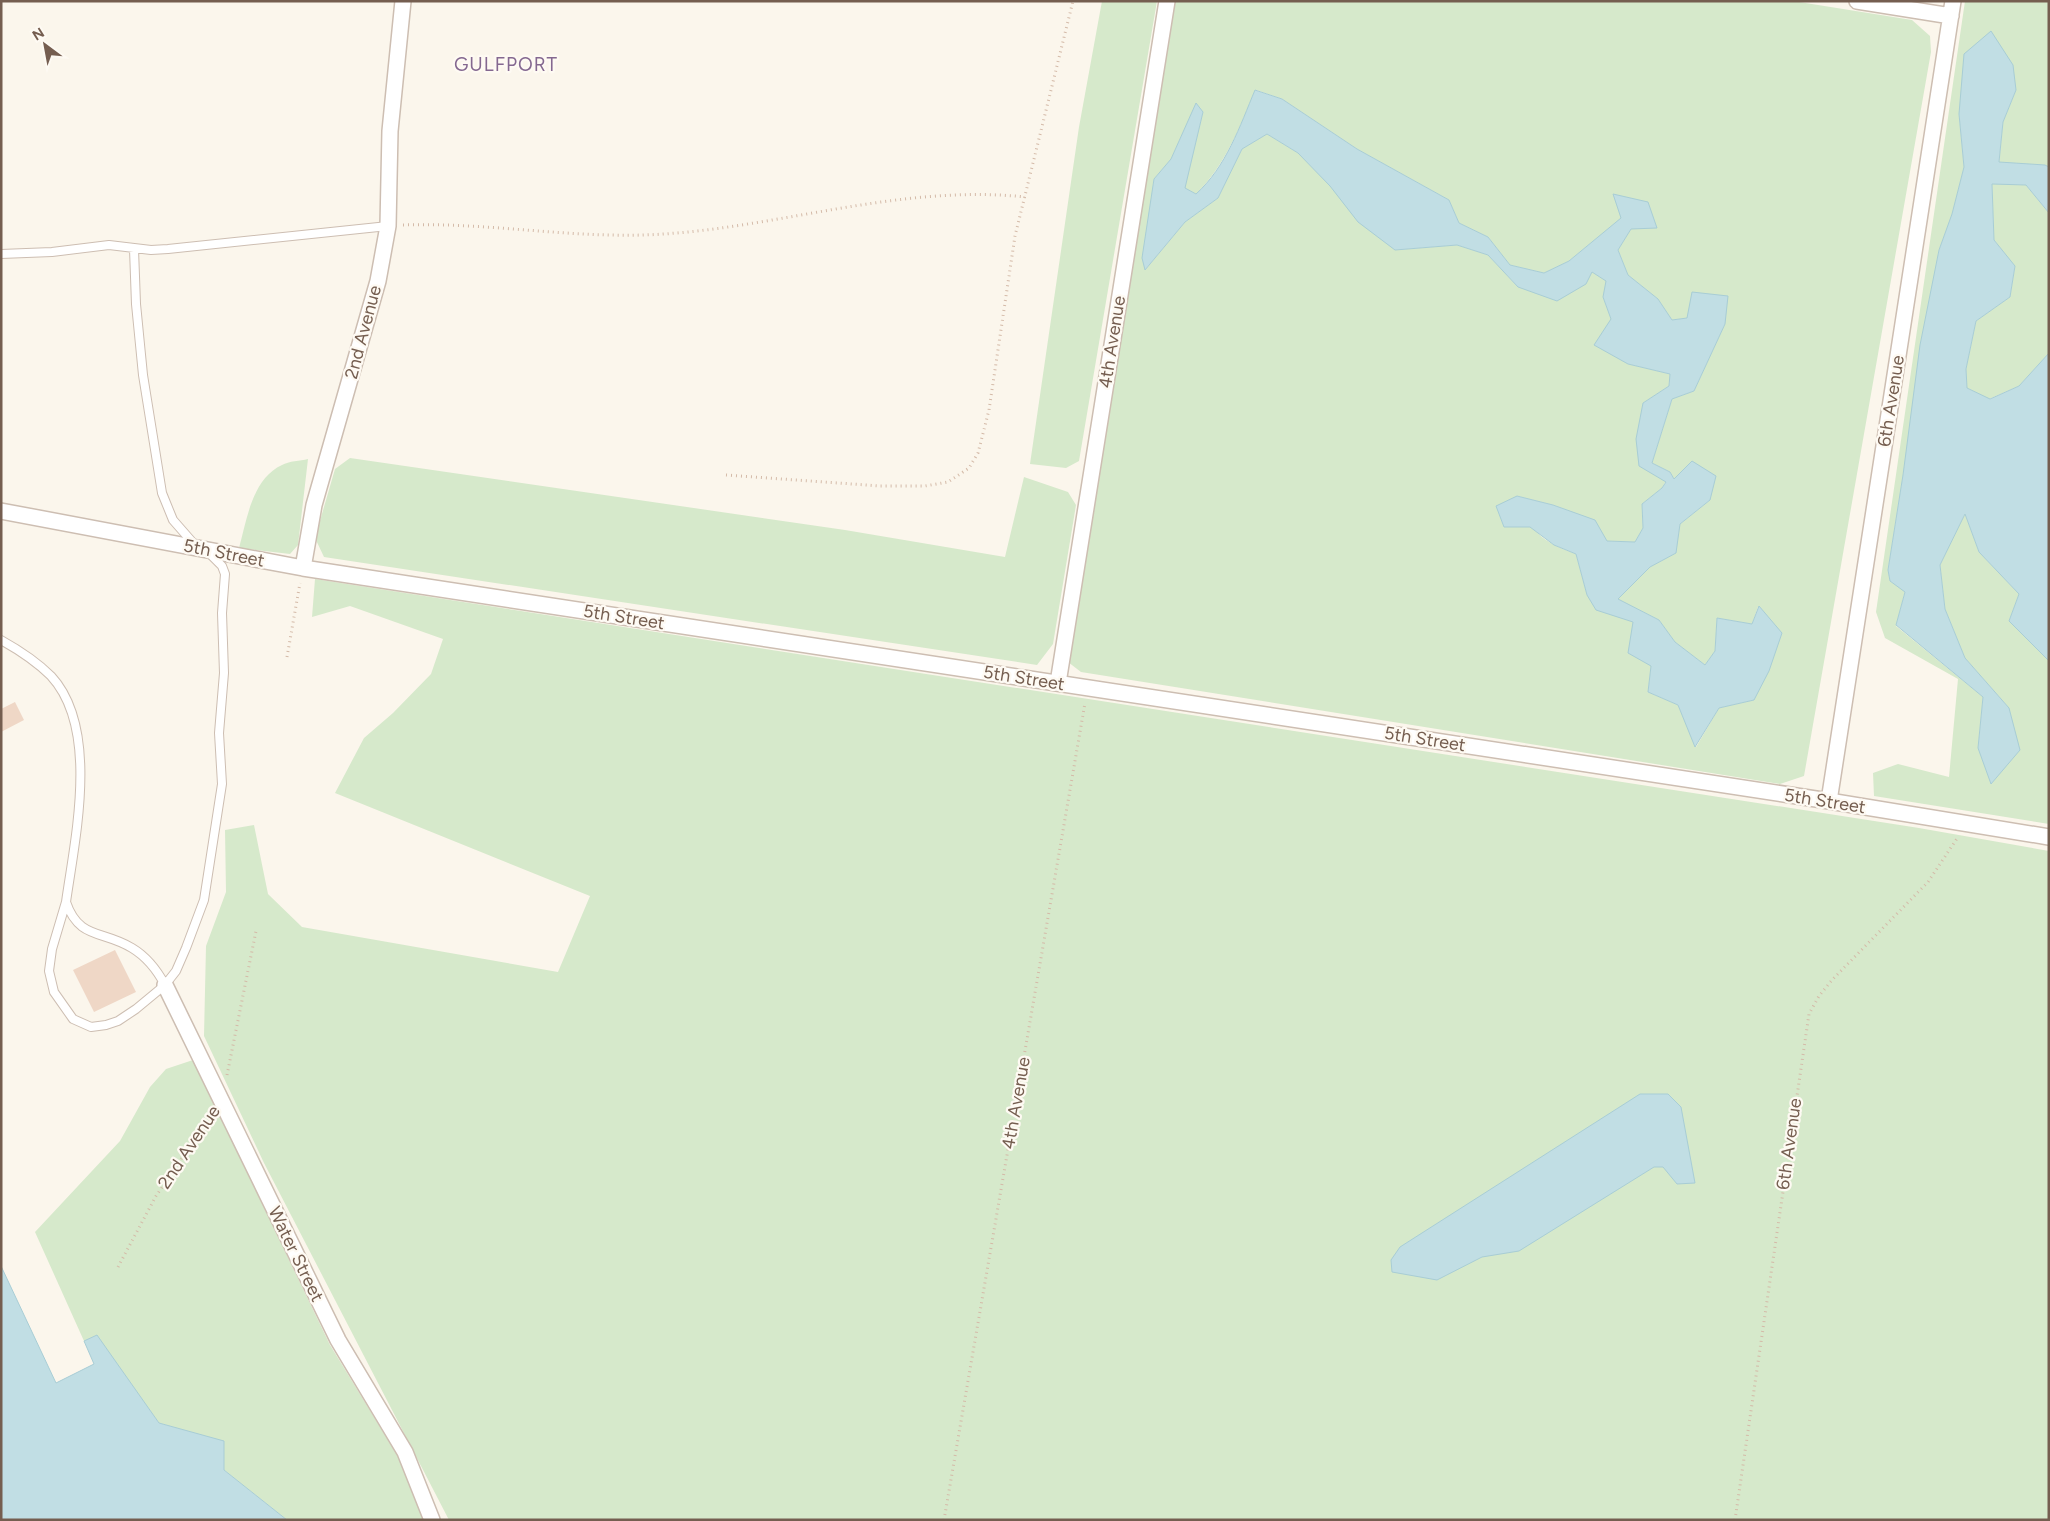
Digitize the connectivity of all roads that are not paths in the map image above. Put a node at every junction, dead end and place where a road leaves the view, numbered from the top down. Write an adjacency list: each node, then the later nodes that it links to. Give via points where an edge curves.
1 (403, 1): 5 (street, 2nd Avenue, via 390,131)
2 (1167, 1): 12 (street, 4th Avenue)
3 (1857, 1): 4 (street)
4 (1952, 8): 13 (street, 6th Avenue)
5 (388, 226): 6 (lane, via 168,249); 10 (street, 2nd Avenue, via 378,281 314,506)
6 (134, 249): 7 (lane, via 109,245); 9 (lane, via 143,375 162,493 173,520 188,540)
7 (1, 254)
8 (1, 511): 9 (street, 5th Street)
9 (200, 548): 10 (street, 5th Street); 16 (lane, via 215,557 225,574 222,613 224,673 219,732 222,790 204,900 176,971)
10 (303, 568): 12 (street, 5th Street)
11 (1, 640): 15 (lane, via 52,677 74,721 79,754 80,802)
12 (1058, 683): 13 (street, 5th Street)
13 (1829, 801): 14 (street, 5th Street)
14 (2049, 837)
15 (66, 902): 16 (lane, via 79,926 133,948 157,970); 16 (lane, via 49,971 54,992 74,1020 90,1027 106,1026 136,1009)
16 (165, 985): 17 (street, Water Street, via 338,1340 406,1452)
17 (432, 1520)

